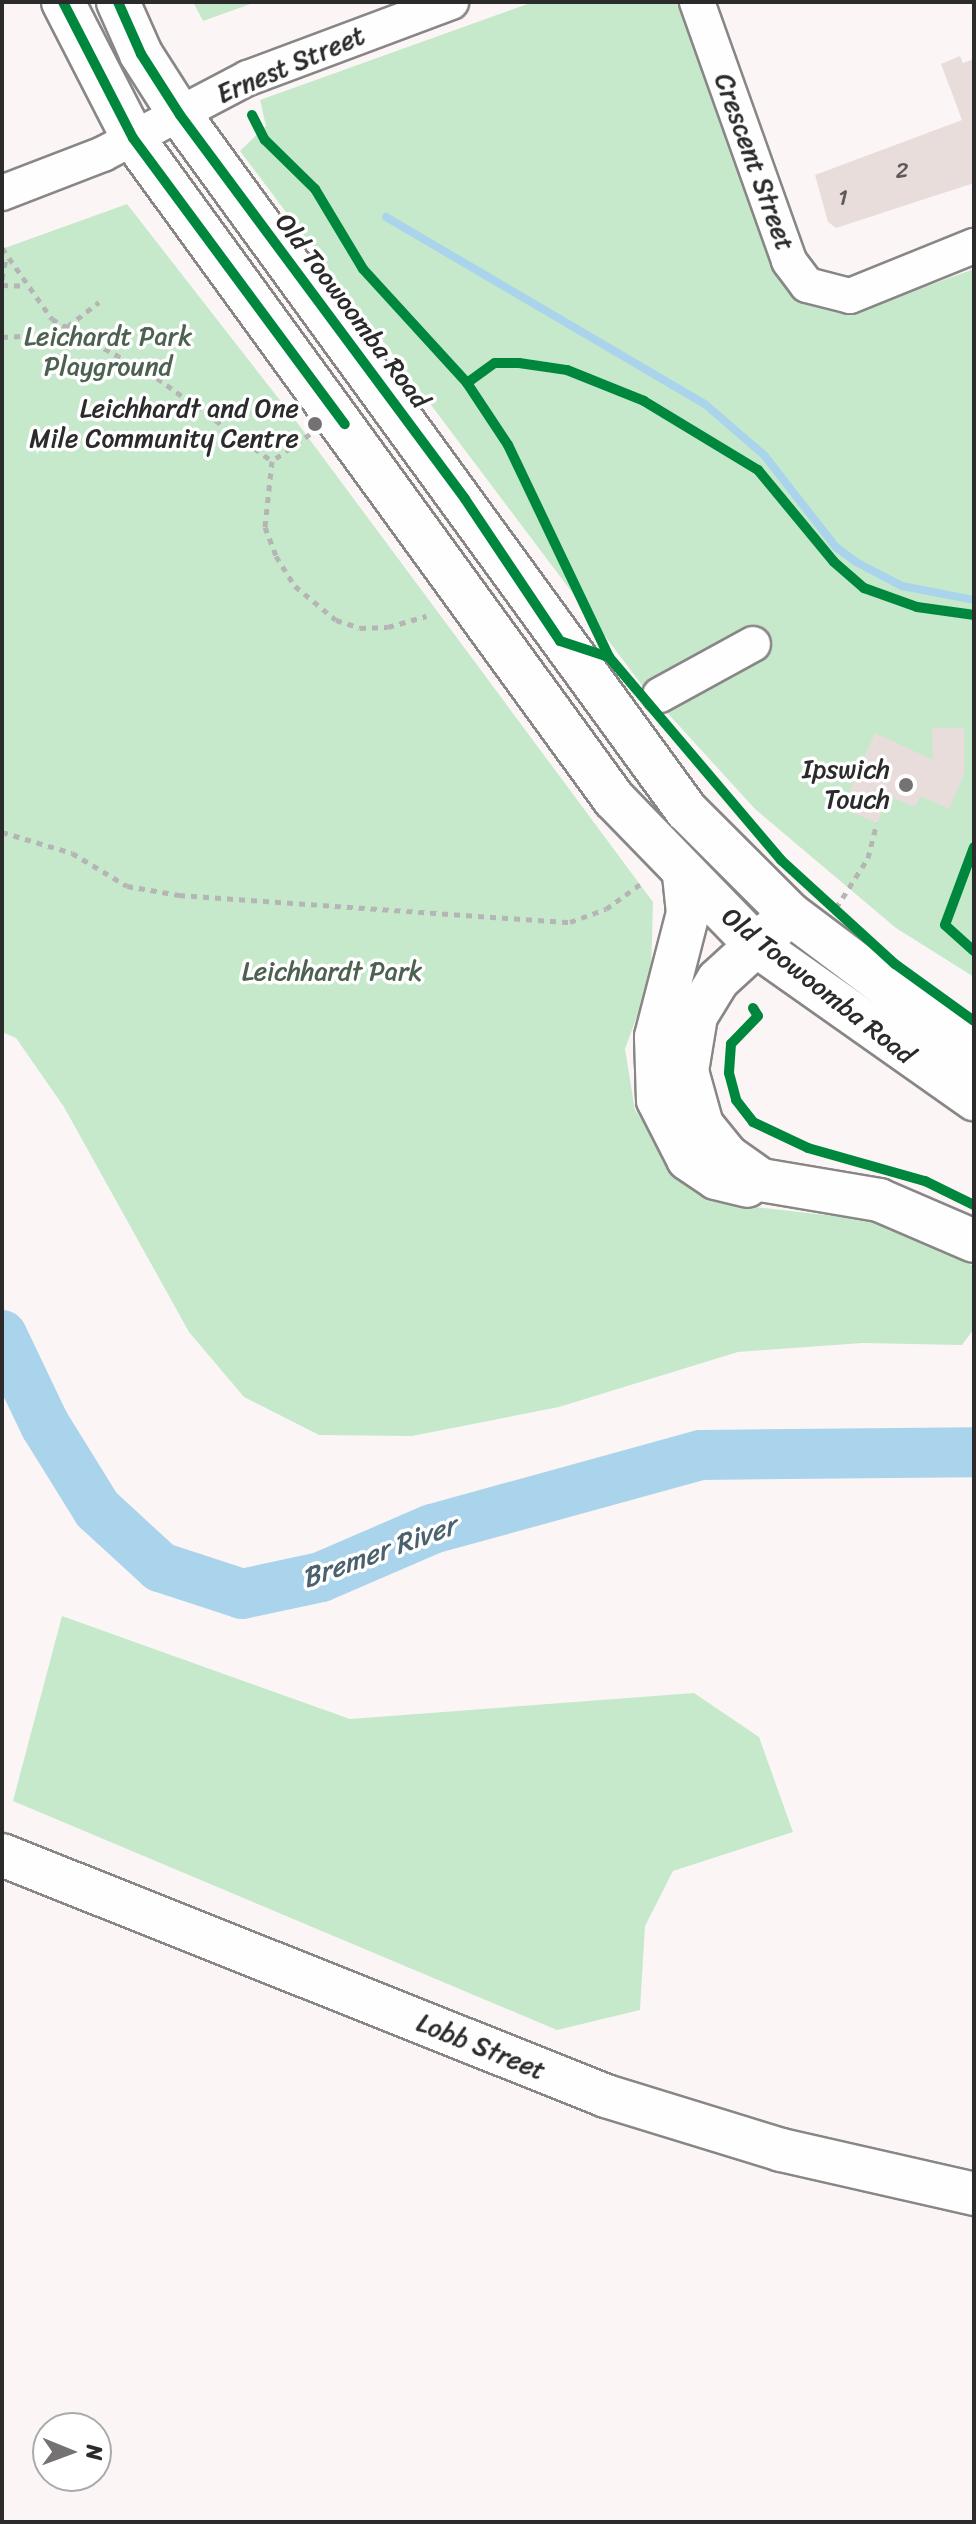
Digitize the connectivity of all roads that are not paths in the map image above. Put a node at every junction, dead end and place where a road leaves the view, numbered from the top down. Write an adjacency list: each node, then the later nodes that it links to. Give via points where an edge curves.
1 (63, 2): 6 (main road, Old Toowoomba Road)
2 (118, 2): 5 (main road, Old Toowoomba Road, via 141,54)
3 (451, 2): 5 (street, Ernest Street, via 248,78)
4 (697, 2): 8 (street, Crescent Street, via 789,261 807,285 850,296)
5 (180, 115): 6 (street, Ernest Street); 12 (main road, Old Toowoomba Road, via 686,810)
6 (133, 138): 7 (street, Ernest Street); 11 (main road, Old Toowoomba Road, via 614,799)
7 (2, 193)
8 (974, 246)
9 (753, 644): 10 (street)
10 (660, 695)
11 (684, 875): 13 (main road, Old Toowoomba Road); 16 (main road, via 687,921 655,1052 662,1114 682,1151 705,1173 736,1184)
12 (807, 906): 13 (main road); 14 (main road, Old Toowoomba Road)
13 (757, 946): 15 (main road, Old Toowoomba Road); 16 (main road, via 701,1004 689,1042 689,1087 702,1125 727,1156 761,1180)
14 (974, 1052)
15 (974, 1099)
16 (798, 1189): 17 (main road, via 879,1200)
17 (974, 1241)
18 (2, 1855): 19 (main road, Lobb Street, via 606,2096 781,2150)
19 (974, 2194)

